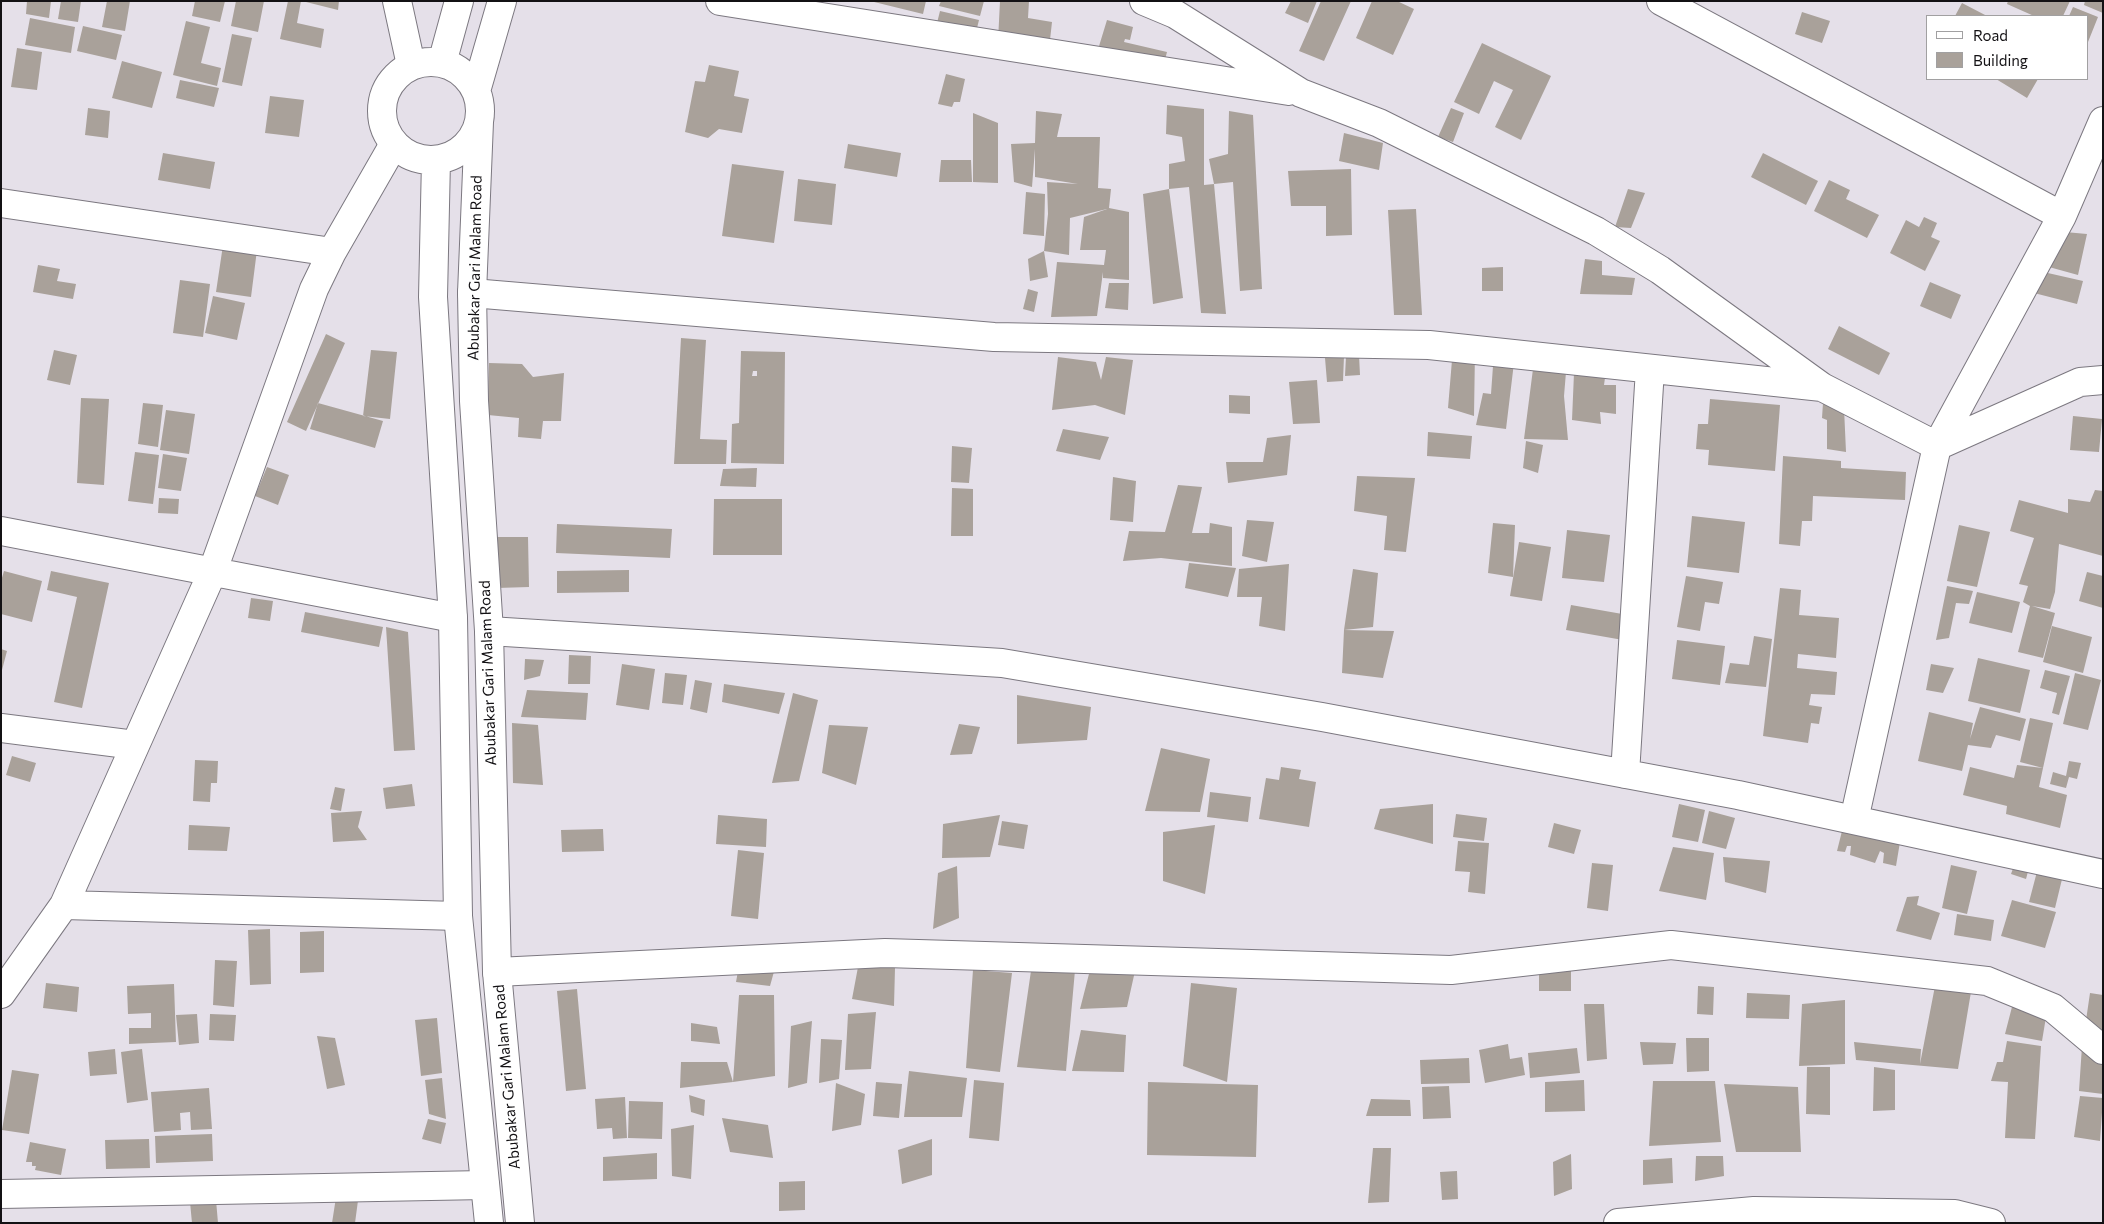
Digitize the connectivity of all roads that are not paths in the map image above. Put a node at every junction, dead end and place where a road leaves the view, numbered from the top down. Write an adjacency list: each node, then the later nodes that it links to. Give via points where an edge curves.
1 (397, 1): 9 (street)
2 (459, 1): 8 (street)
3 (502, 1): 10 (street)
4 (720, 1): 11 (street)
5 (1144, 1): 7 (street)
6 (1661, 1): 17 (street)
7 (1178, 7): 11 (street)
8 (442, 63): 9 (street); 10 (street, via 456,68)
9 (412, 65): 14 (street, via 388,86 383,100 382,116)
10 (476, 91): 13 (street, via 480,106)
11 (1301, 93): 22 (street, via 1379,124 1596,231 1660,270)
12 (2103, 121): 17 (street)
13 (479, 122): 15 (street, via 474,136 464,148); 19 (street, Abubakar Gari Malam Road)
14 (394, 144): 15 (street, via 420,160); 18 (street)
15 (436, 160): 26 (street, via 433,297)
16 (1, 203): 18 (street)
17 (2062, 216): 23 (street)
18 (332, 252): 25 (street, via 314,289)
19 (472, 293): 20 (street, via 994,337 1429,345); 27 (street, Abubakar Gari Malam Road, via 474,401)
20 (1650, 369): 22 (street); 30 (street)
21 (2103, 380): 23 (street, via 2080,382)
22 (1822, 387): 23 (street)
23 (1936, 446): 31 (street)
24 (1, 531): 25 (street)
25 (212, 573): 26 (street); 29 (street)
26 (453, 618): 34 (street)
27 (488, 632): 30 (street, via 1002,663); 35 (street, Abubakar Gari Malam Road)
28 (1, 728): 29 (street)
29 (135, 745): 33 (street)
30 (1625, 774): 31 (street)
31 (1854, 820): 32 (street)
32 (2103, 874)
33 (64, 905): 34 (street); 36 (street)
34 (458, 916): 38 (street)
35 (497, 972): 37 (street, via 885,953 1451,970 1671,945 1987,981 2053,1008); 41 (street, Abubakar Gari Malam Road)
36 (2, 991)
37 (2103, 1050)
38 (485, 1185): 39 (street); 40 (street)
39 (1, 1194)
40 (489, 1223)
41 (520, 1223)
42 (1618, 1223): 43 (street, via 1754,1211 1955,1214)
43 (1991, 1223)

